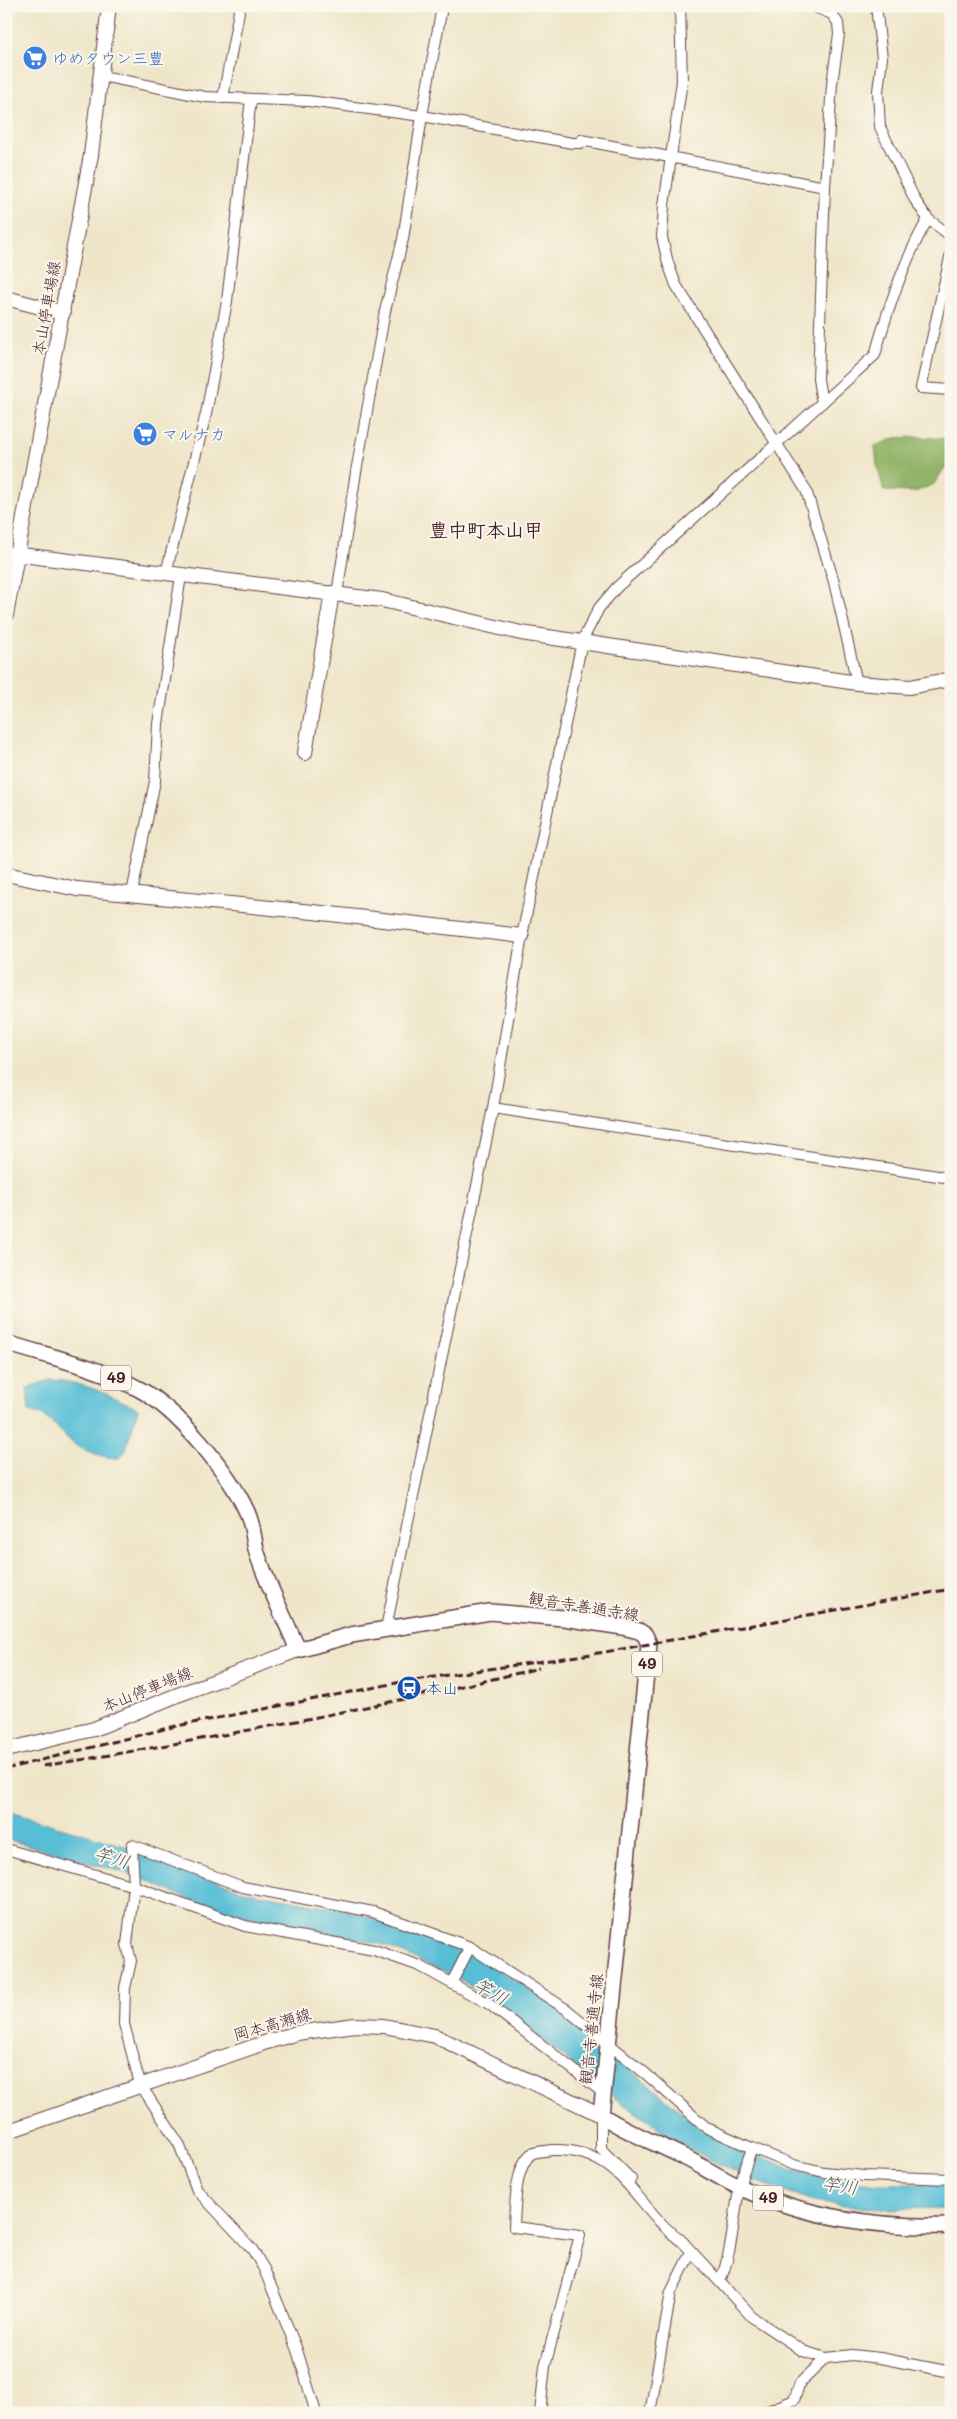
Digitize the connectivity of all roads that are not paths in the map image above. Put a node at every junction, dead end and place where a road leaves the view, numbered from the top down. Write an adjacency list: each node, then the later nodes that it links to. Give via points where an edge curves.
1 (109, 6): 7 (street, 本山停車場線)
2 (240, 6): 8 (street)
3 (438, 6): 10 (street, via 442,7)
4 (680, 6): 11 (street, via 682,81)
5 (812, 6): 12 (street, via 832,14 838,23 839,34)
6 (876, 6): 13 (street, via 882,58 878,91 880,127 908,187)
7 (102, 76): 8 (street); 17 (street, 本山停車場線)
8 (223, 98): 9 (street)
9 (251, 99): 10 (street, via 308,101); 22 (street, via 227,300 206,414)
10 (422, 116): 11 (street, via 572,143); 24 (street, via 403,239 386,311)
11 (672, 156): 12 (street); 20 (street, via 662,236 668,263 676,285)
12 (825, 187): 19 (street, via 818,379)
13 (928, 219): 14 (street); 19 (street, via 917,238 874,354)
14 (951, 236)
15 (951, 253): 18 (street, via 921,388)
16 (6, 298): 17 (street)
17 (64, 313): 21 (street, 本山停車場線)
18 (951, 390)
19 (822, 403): 20 (street)
20 (776, 442): 26 (street, via 617,587 599,608); 28 (street, via 806,490 834,582)
21 (12, 554): 22 (street); 25 (street, 本山停車場線)
22 (166, 573): 23 (street)
23 (181, 576): 24 (street); 31 (street, via 158,724 154,781)
24 (335, 594): 26 (street, via 407,604 521,633); 29 (street)
25 (6, 615)
26 (582, 641): 28 (street); 32 (street)
27 (951, 679): 28 (street, via 910,687)
28 (857, 683)
29 (305, 753)
30 (6, 874): 31 (street, via 77,889)
31 (132, 893): 32 (street)
32 (522, 936): 33 (street)
33 (493, 1108): 34 (street); 36 (street)
34 (951, 1178)
35 (6, 1343): 37 (main road, 49, via 114,1378 160,1402 179,1420 205,1449 246,1510 258,1555)
36 (386, 1628): 37 (main road, 観音寺善通寺線 / 49); 43 (main road, 観音寺善通寺線 / 49, via 490,1612 572,1619 623,1627 645,1635 649,1644)
37 (298, 1650): 38 (street, 本山停車場線, via 94,1729)
38 (6, 1750)
39 (6, 1848): 40 (street)
40 (134, 1883): 41 (street, via 132,1845 243,1887 373,1912); 42 (street, via 245,1926 374,1950); 44 (street, via 127,1944 131,1961 125,1988 124,2024)
41 (470, 1948): 42 (street); 43 (street, via 534,1986)
42 (453, 1980): 45 (street)
43 (608, 2045): 45 (main road, 観音寺善通寺線 / 49); 48 (street, via 707,2128)
44 (140, 2084): 46 (street, 岡本高瀬線, via 297,2033 327,2027 384,2026 435,2036); 47 (street, 岡本高瀬線); 57 (street, via 179,2144 197,2190 252,2249 264,2269 297,2350)
45 (602, 2091): 46 (main road, 観音寺善通寺線 / 49)
46 (601, 2115): 50 (main road, 49); 52 (street, via 601,2149)
47 (6, 2132)
48 (752, 2149): 49 (street, via 824,2172); 50 (street)
49 (951, 2179)
50 (740, 2184): 51 (main road, 49, via 775,2201 837,2218 917,2227); 54 (street, via 727,2265)
51 (951, 2226)
52 (684, 2244): 53 (street); 58 (street, via 670,2234 628,2183 590,2155 572,2150 548,2150 532,2153 524,2162 515,2196 514,2227 580,2235 546,2366)
53 (691, 2252): 54 (street); 59 (street, via 671,2292)
54 (720, 2281): 55 (street, via 752,2317 775,2334 803,2351)
55 (826, 2358): 56 (street, via 852,2355 880,2358); 60 (street, via 800,2383 794,2400)
56 (951, 2372)
57 (316, 2413)
58 (540, 2413)
59 (650, 2413)
60 (763, 2413)

